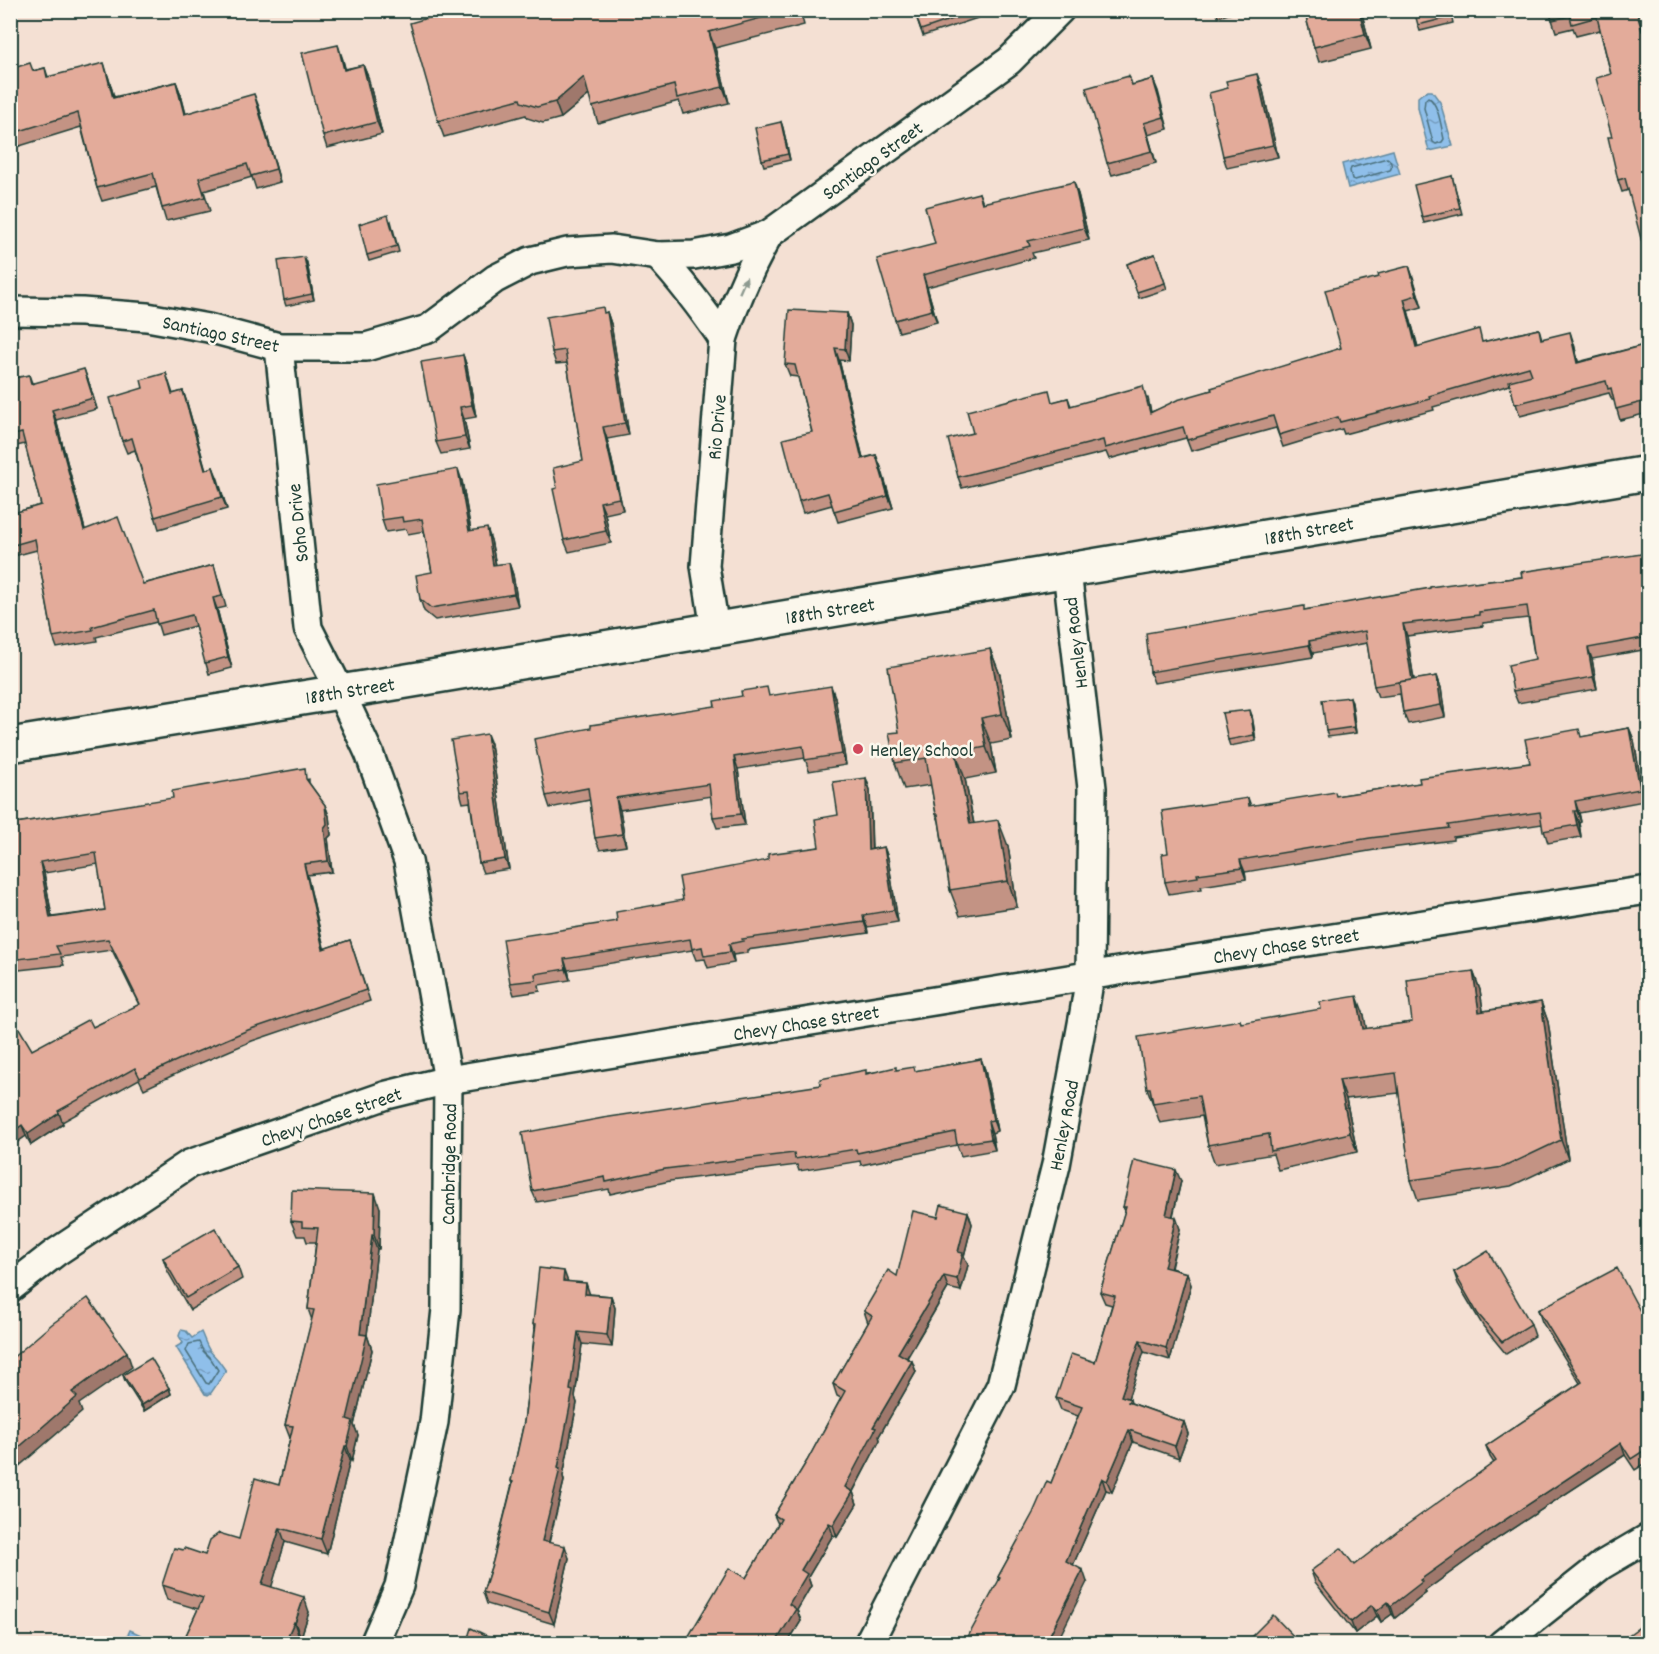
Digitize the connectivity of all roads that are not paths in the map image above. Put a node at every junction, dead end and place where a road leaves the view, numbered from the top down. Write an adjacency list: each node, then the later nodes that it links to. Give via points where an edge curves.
1 (1060, 10): 2 (street, Santiago Street, via 1009,61)
2 (770, 234): 3 (street, Santiago Street, via 731,248); 5 (street, Rio Drive, one-way to 2, via 734,304)
3 (657, 256): 5 (street, via 681,281); 6 (street, Santiago Street, via 612,249 567,252 531,261 495,279 428,329 366,347)
4 (10, 311): 6 (street, Santiago Street, via 147,317)
5 (723, 339): 9 (street, Rio Drive, via 705,566)
6 (279, 347): 10 (street, Soho Drive, via 308,628)
7 (1648, 473): 8 (street, 188th Street)
8 (1067, 571): 9 (street, 188th Street); 13 (street, Henley Road, via 1092,788)
9 (715, 629): 10 (street, 188th Street)
10 (340, 692): 11 (street, 188th Street); 14 (street, Cambridge Road, via 369,753 408,861)
11 (10, 745)
12 (1648, 890): 13 (street, Chevy Chase Street)
13 (1090, 976): 14 (street, Chevy Chase Street); 18 (street, Henley Road, via 1056,1165 1001,1385)
14 (448, 1080): 15 (street, Chevy Chase Street, via 387,1095 189,1164 55,1253); 17 (street, Cambridge Road, via 446,1308 434,1422 399,1586)
15 (10, 1288)
16 (1648, 1538): 19 (street, via 1602,1564)
17 (374, 1644)
18 (868, 1644)
19 (1502, 1644)

